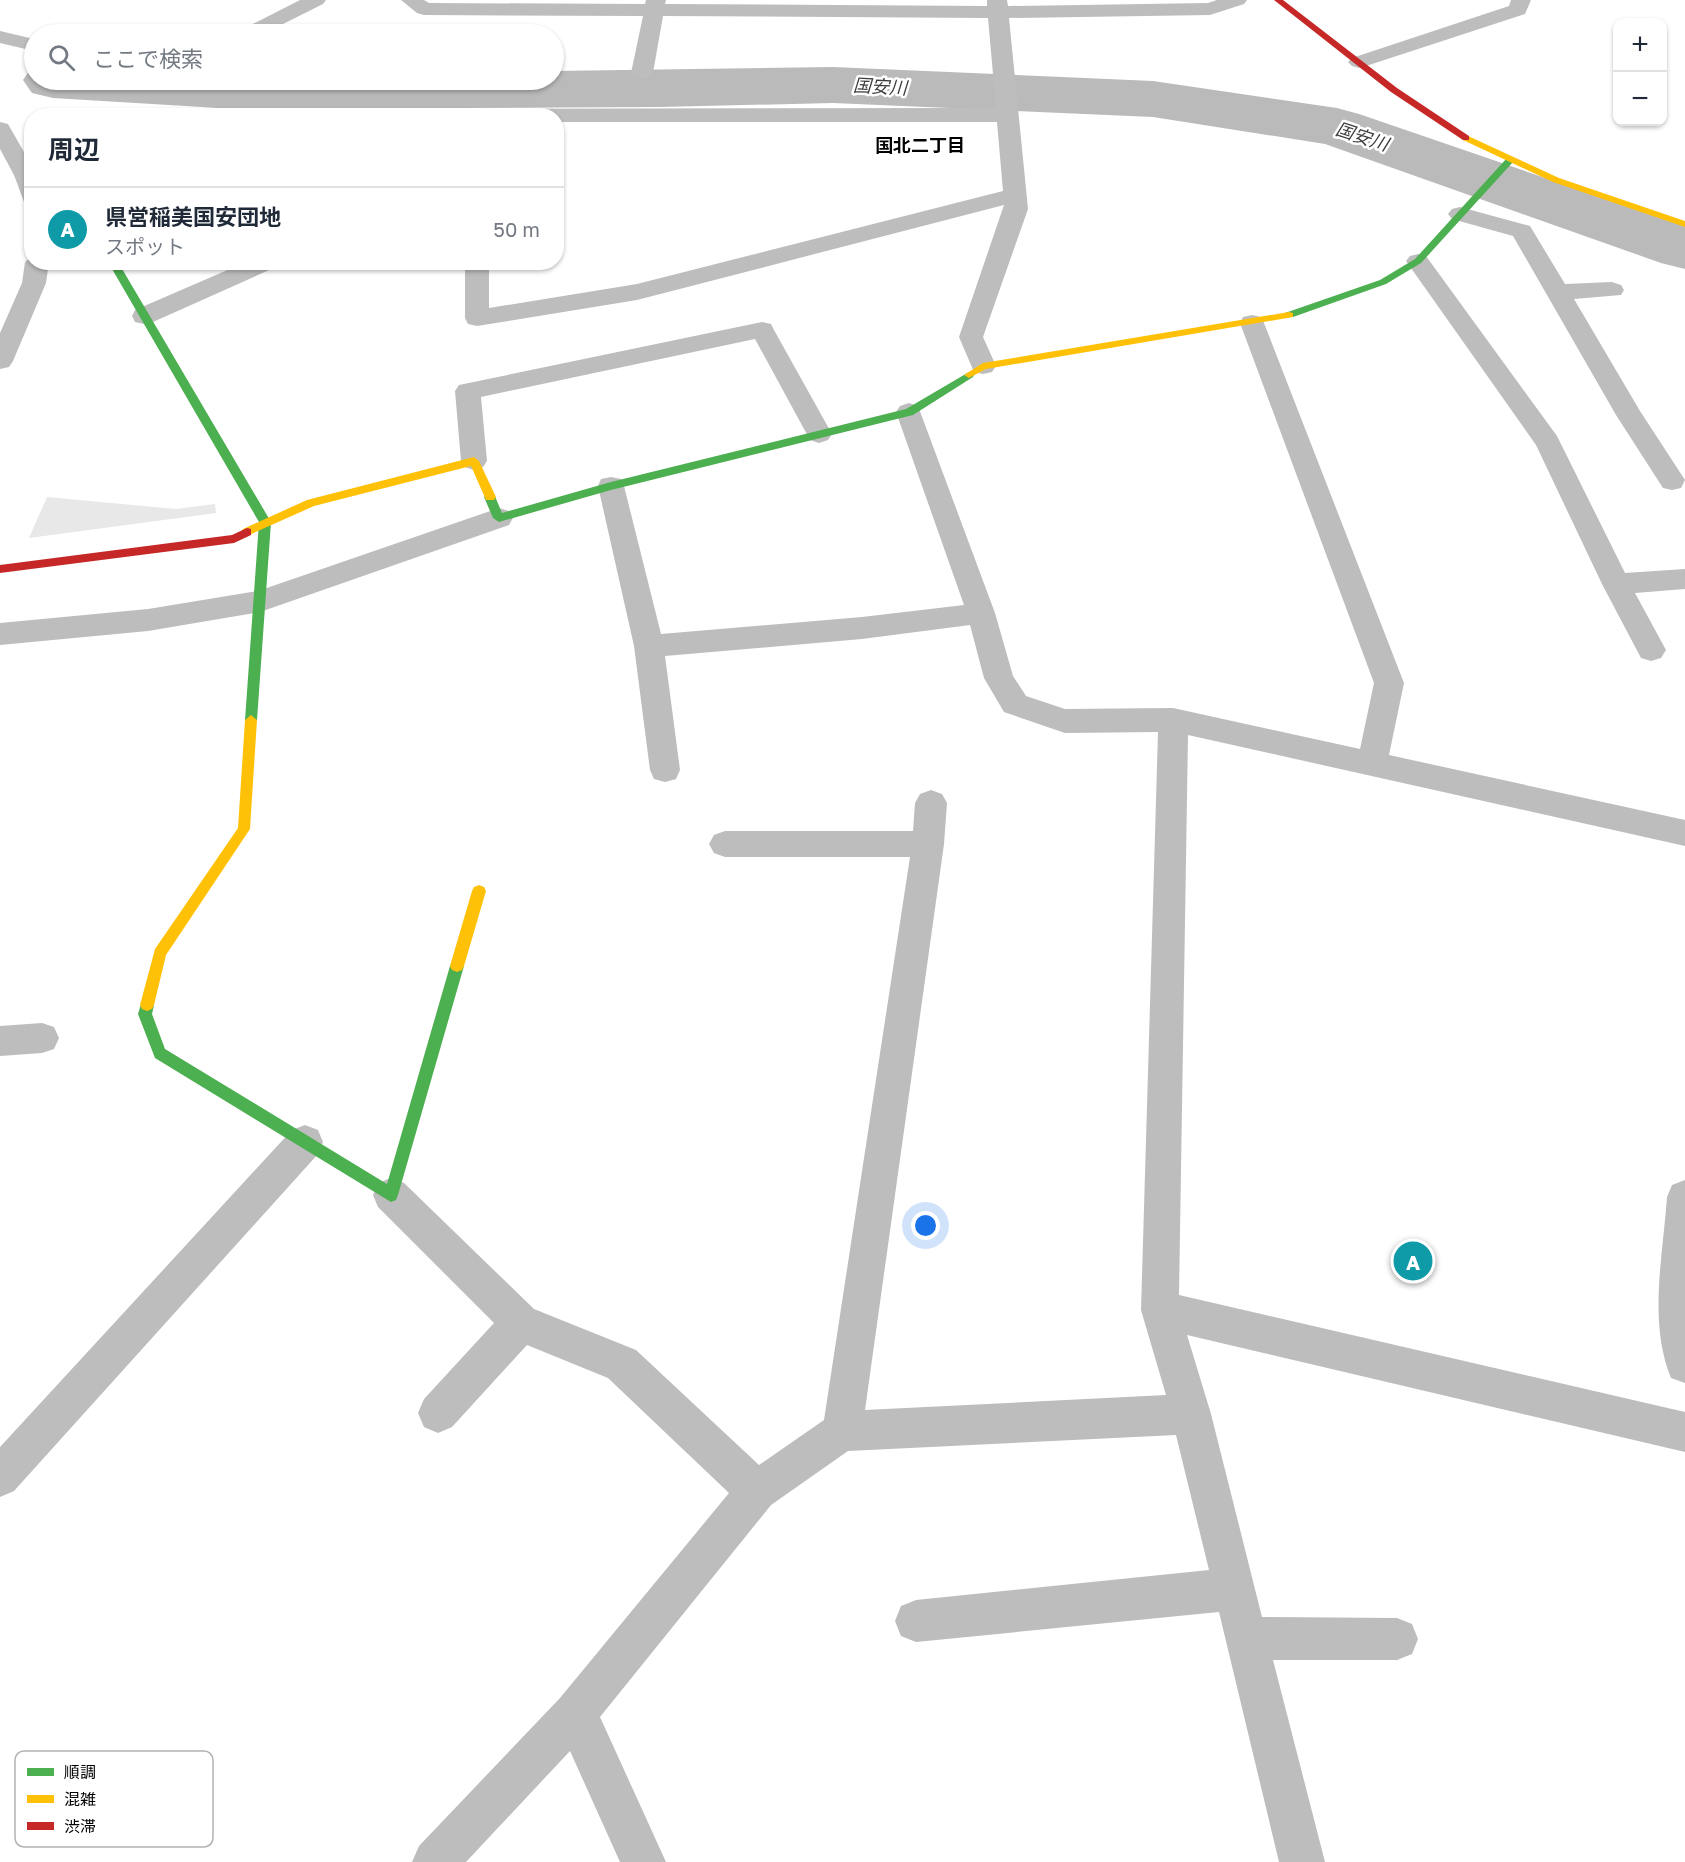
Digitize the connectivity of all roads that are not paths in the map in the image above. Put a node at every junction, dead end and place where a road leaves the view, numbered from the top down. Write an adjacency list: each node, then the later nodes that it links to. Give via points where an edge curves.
1 (316, 0): 9 (street)
2 (411, 0): 6 (street, via 424,9)
3 (1237, 0): 8 (street, via 1210,9)
4 (1278, 0): 12 (street)
5 (1521, 0): 12 (street, via 1518,10)
6 (544, 5): 7 (street)
7 (655, 5): 8 (street); 13 (street)
8 (998, 6): 15 (street)
9 (268, 24)
10 (0, 37): 11 (street)
11 (24, 43)
12 (1359, 62): 17 (street, via 1434,119)
13 (642, 73)
14 (564, 115): 15 (street)
15 (1008, 115): 19 (street)
16 (0, 129): 18 (street)
17 (1510, 160): 20 (street); 21 (street)
18 (24, 173)
19 (1015, 195): 26 (street, via 637,292 477,318); 32 (street, via 1016,208 971,337)
20 (1460, 214): 22 (street); 28 (street, via 1522,231)
21 (1685, 224)
22 (1418, 261): 30 (street, via 1383,282 1285,318); 42 (street, via 1548,442)
23 (35, 270): 31 (street)
24 (118, 270): 29 (street)
25 (250, 270): 29 (street)
26 (477, 270)
27 (1612, 290): 28 (street)
28 (1557, 292): 36 (street)
29 (144, 316): 39 (street)
30 (1252, 323): 32 (street); 49 (street, via 1389,683)
31 (0, 361)
32 (983, 366): 33 (street)
33 (909, 412): 34 (street); 44 (street)
34 (819, 434): 35 (street, via 762,330 468,391); 37 (street)
35 (474, 461): 38 (street); 39 (street, via 311,503)
36 (1672, 481)
37 (611, 486): 38 (street); 46 (street)
38 (499, 518): 43 (street)
39 (265, 522): 40 (street, via 234,539); 43 (street)
40 (0, 569)
41 (1685, 579): 42 (street)
42 (1616, 584): 47 (street)
43 (260, 601): 45 (street, via 148,620); 58 (street, via 244,829 160,953 144,1014 160,1053)
44 (981, 613): 46 (street, via 862,628); 48 (street, via 999,678 1015,704 1065,721)
45 (0, 634)
46 (649, 646): 50 (street)
47 (1651, 650)
48 (1173, 720): 49 (street); 61 (street)
49 (1372, 764): 52 (street)
50 (665, 771)
51 (932, 803): 54 (street)
52 (1685, 833)
53 (725, 844): 54 (street)
54 (928, 844): 67 (street)
55 (479, 891): 59 (street)
56 (42, 1038): 57 (street)
57 (0, 1041)
58 (305, 1142): 59 (street); 69 (street)
59 (391, 1195): 62 (street)
60 (1685, 1197): 63 (street)
61 (1160, 1310): 66 (street); 68 (street)
62 (521, 1323): 65 (street); 70 (street, via 622,1364)
63 (1681, 1324): 64 (street)
64 (1685, 1364)
65 (438, 1413)
66 (1191, 1414): 67 (street); 71 (street)
67 (842, 1431): 70 (street)
68 (1685, 1432)
69 (0, 1476)
70 (757, 1491): 75 (street)
71 (1234, 1589): 72 (street); 73 (street)
72 (916, 1621)
73 (1246, 1638): 74 (street); 78 (street)
74 (1397, 1639)
75 (575, 1713): 76 (street); 77 (street)
76 (435, 1862)
77 (644, 1862)
78 (1302, 1862)

